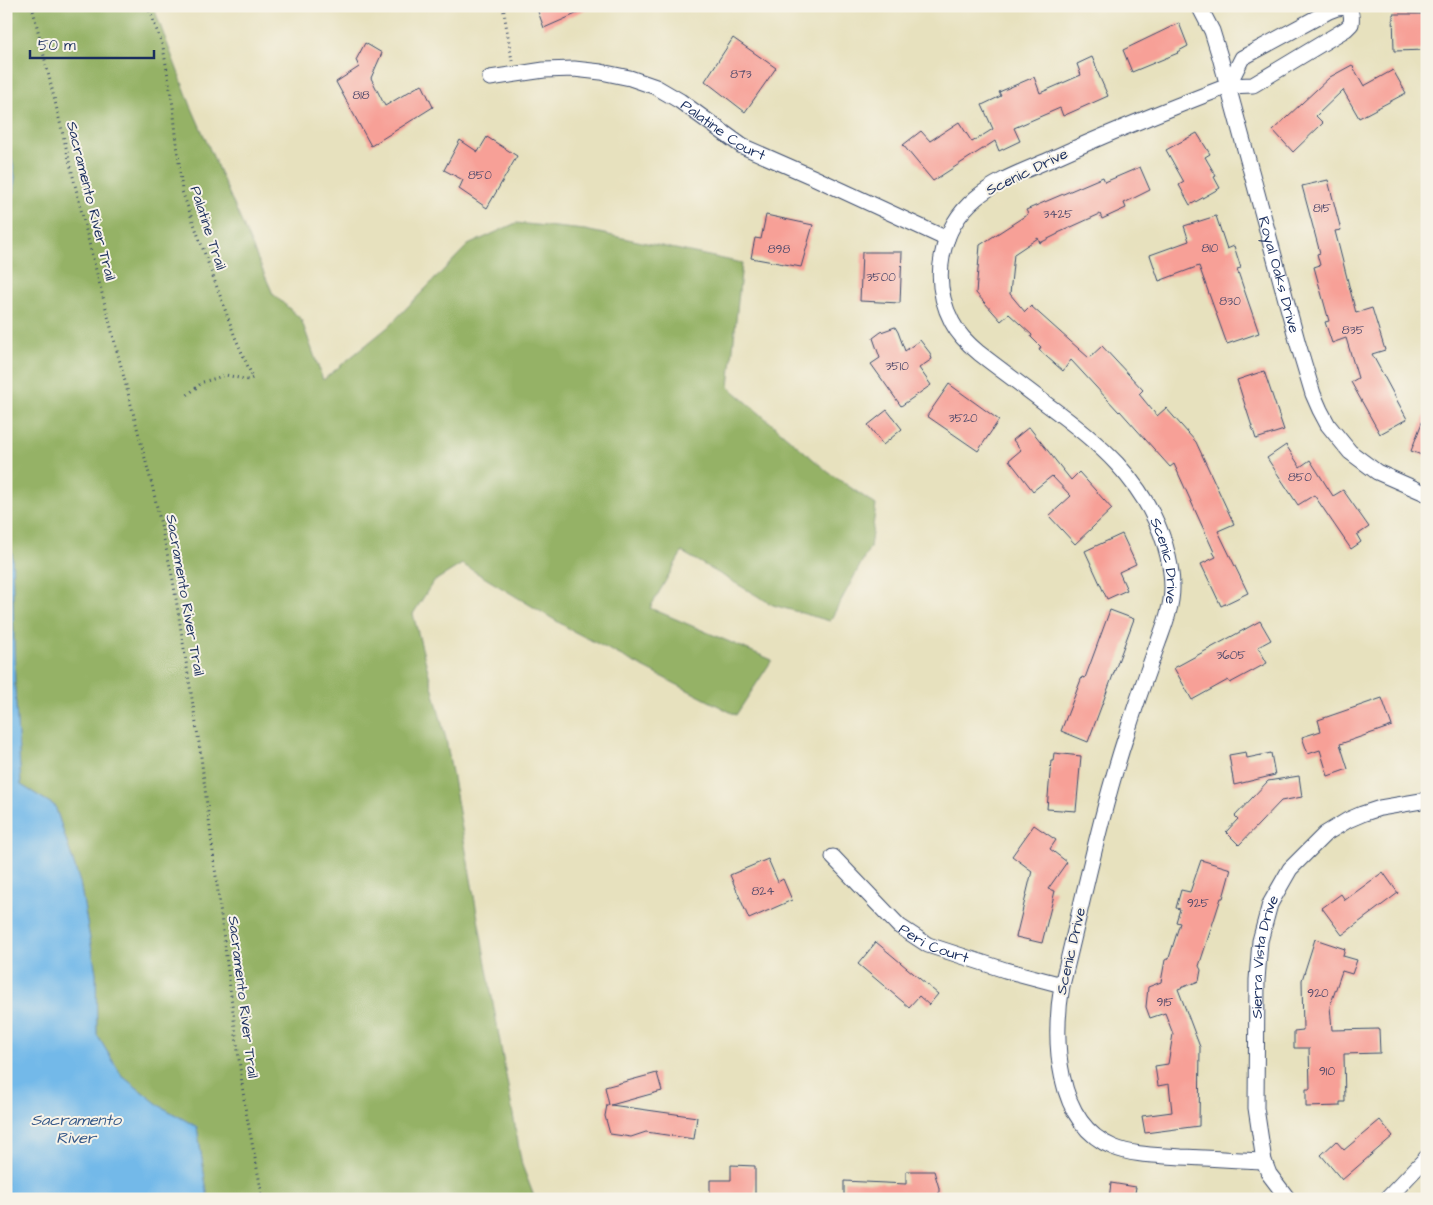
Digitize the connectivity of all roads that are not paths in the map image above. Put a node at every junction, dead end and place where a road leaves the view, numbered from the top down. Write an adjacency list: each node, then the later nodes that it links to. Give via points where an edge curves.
1 (1199, 6): 3 (street, Royal Oaks Drive, via 1212,31)
2 (490, 78): 4 (street, Palatine Court, via 574,69 630,78 656,87 680,100 742,146)
3 (1228, 86): 3 (street, Scenic Drive, via 1242,58 1329,11 1346,7 1350,10 1351,24 1346,29 1253,85); 4 (street, Scenic Drive, via 994,185 968,204); 5 (street, Royal Oaks Drive, via 1298,344 1320,410 1350,452 1377,472)
4 (947, 239): 8 (street, Scenic Drive, via 940,277 946,307 956,329 979,353 1079,428 1127,474 1142,495 1162,537 1173,584 1166,620 1115,770)
5 (1427, 494)
6 (1427, 800): 10 (street, Sierra Vista Drive, via 1362,814 1325,834 1290,869 1270,904 1260,941 1257,980 1256,1108)
7 (833, 857): 8 (street, Peri Court, via 899,926 916,938 1005,970)
8 (1062, 985): 10 (street, Scenic Drive, via 1057,1039 1062,1076 1073,1107 1090,1132 1113,1147 1140,1154)
9 (1427, 1157): 12 (street)
10 (1264, 1161): 11 (street, Sierra Vista Drive, via 1269,1174)
11 (1288, 1199)
12 (1387, 1199)

